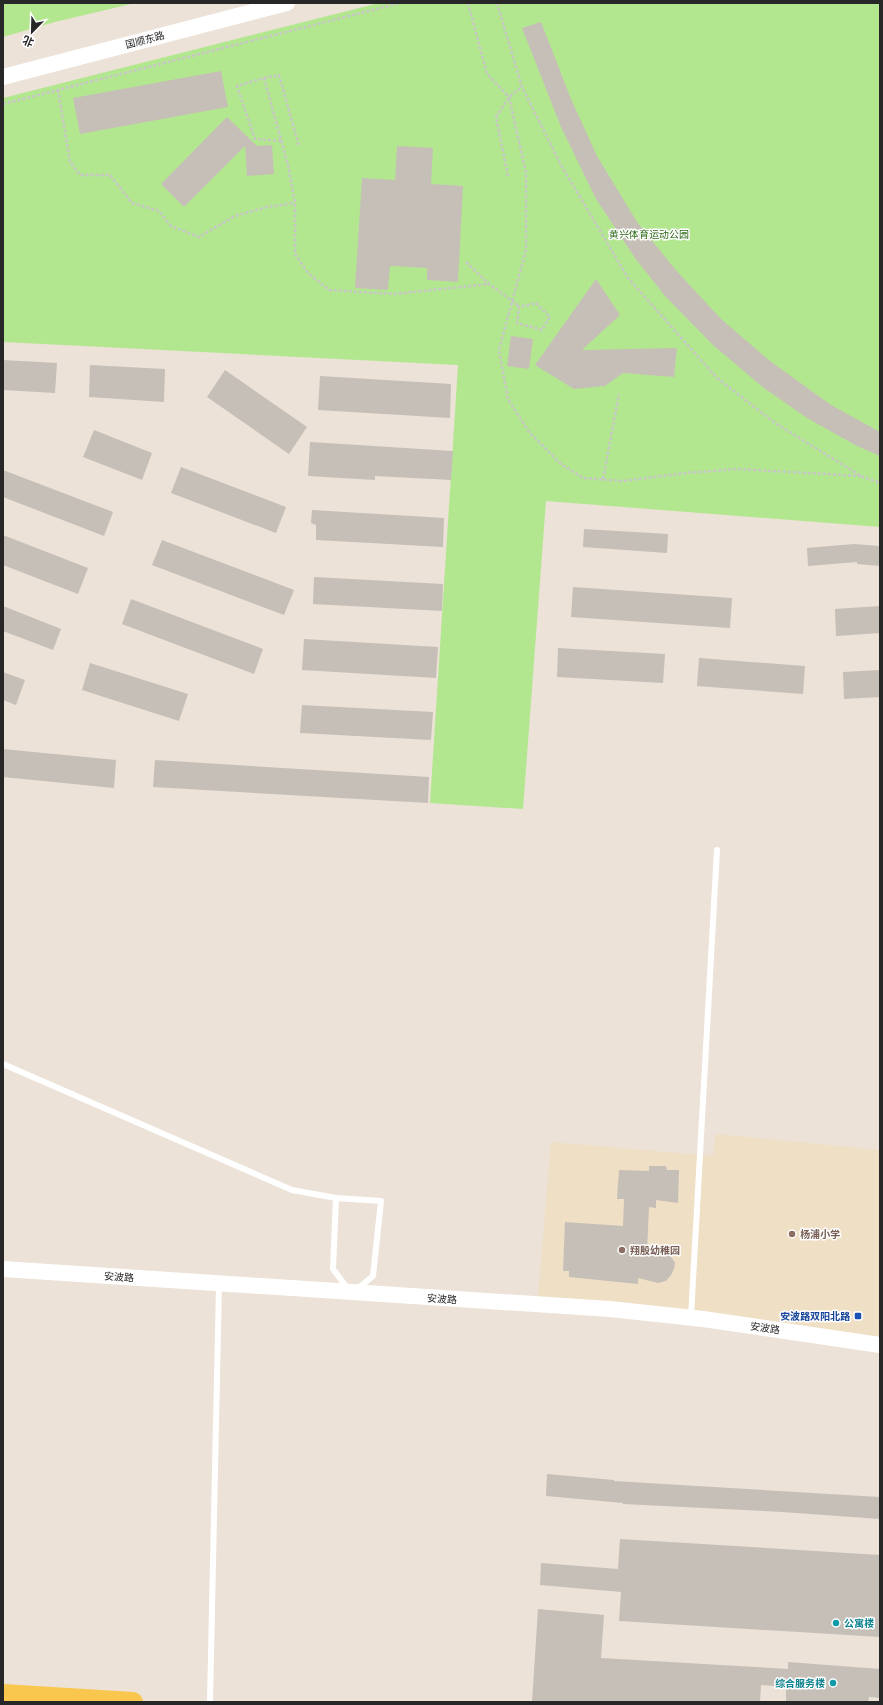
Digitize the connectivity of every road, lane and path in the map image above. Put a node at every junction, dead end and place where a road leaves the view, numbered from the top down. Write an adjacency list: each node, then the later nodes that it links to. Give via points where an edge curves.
1 (287, 3): 5 (street, 国顺东路)
2 (400, 3): 8 (path)
3 (468, 3): 9 (path, via 487,74)
4 (497, 3): 7 (path)
5 (3, 77)
6 (264, 78): 11 (path); 11 (path, via 237,86 255,139); 12 (path, via 279,75)
7 (522, 87): 9 (path); 20 (path, via 561,165 628,278 717,378 775,423)
8 (58, 90): 10 (path); 14 (path, via 70,162 80,175 110,175 132,203 159,211 171,226 199,237 235,216 267,207)
9 (509, 97): 13 (path, via 496,117); 17 (path, via 526,172 526,250)
10 (3, 104)
11 (281, 141): 14 (path)
12 (299, 146)
13 (508, 176)
14 (295, 203): 16 (path, via 295,254 308,273 329,290 394,294)
15 (466, 262): 16 (path)
16 (489, 284): 17 (path)
17 (513, 300): 18 (path); 21 (path, via 499,350 508,399 529,432 561,464 584,478)
18 (519, 306): 18 (path, via 517,323 542,330 550,317 536,304)
19 (619, 394): 21 (path)
20 (861, 476): 21 (path, via 736,470 623,481); 22 (path)
21 (603, 480)
22 (880, 483)
23 (717, 850): 29 (lane)
24 (3, 1064): 25 (lane, via 292,1190)
25 (336, 1198): 28 (lane, via 333,1269); 28 (lane, via 381,1201 373,1276)
26 (3, 1269): 27 (street, 安波路)
27 (219, 1284): 28 (street, 安波路); 33 (lane)
28 (352, 1293): 29 (street, 安波路, via 610,1310)
29 (691, 1318): 30 (street, 安波路)
30 (880, 1345)
31 (3, 1694): 32 (main road)
32 (133, 1702)
33 (210, 1702)

